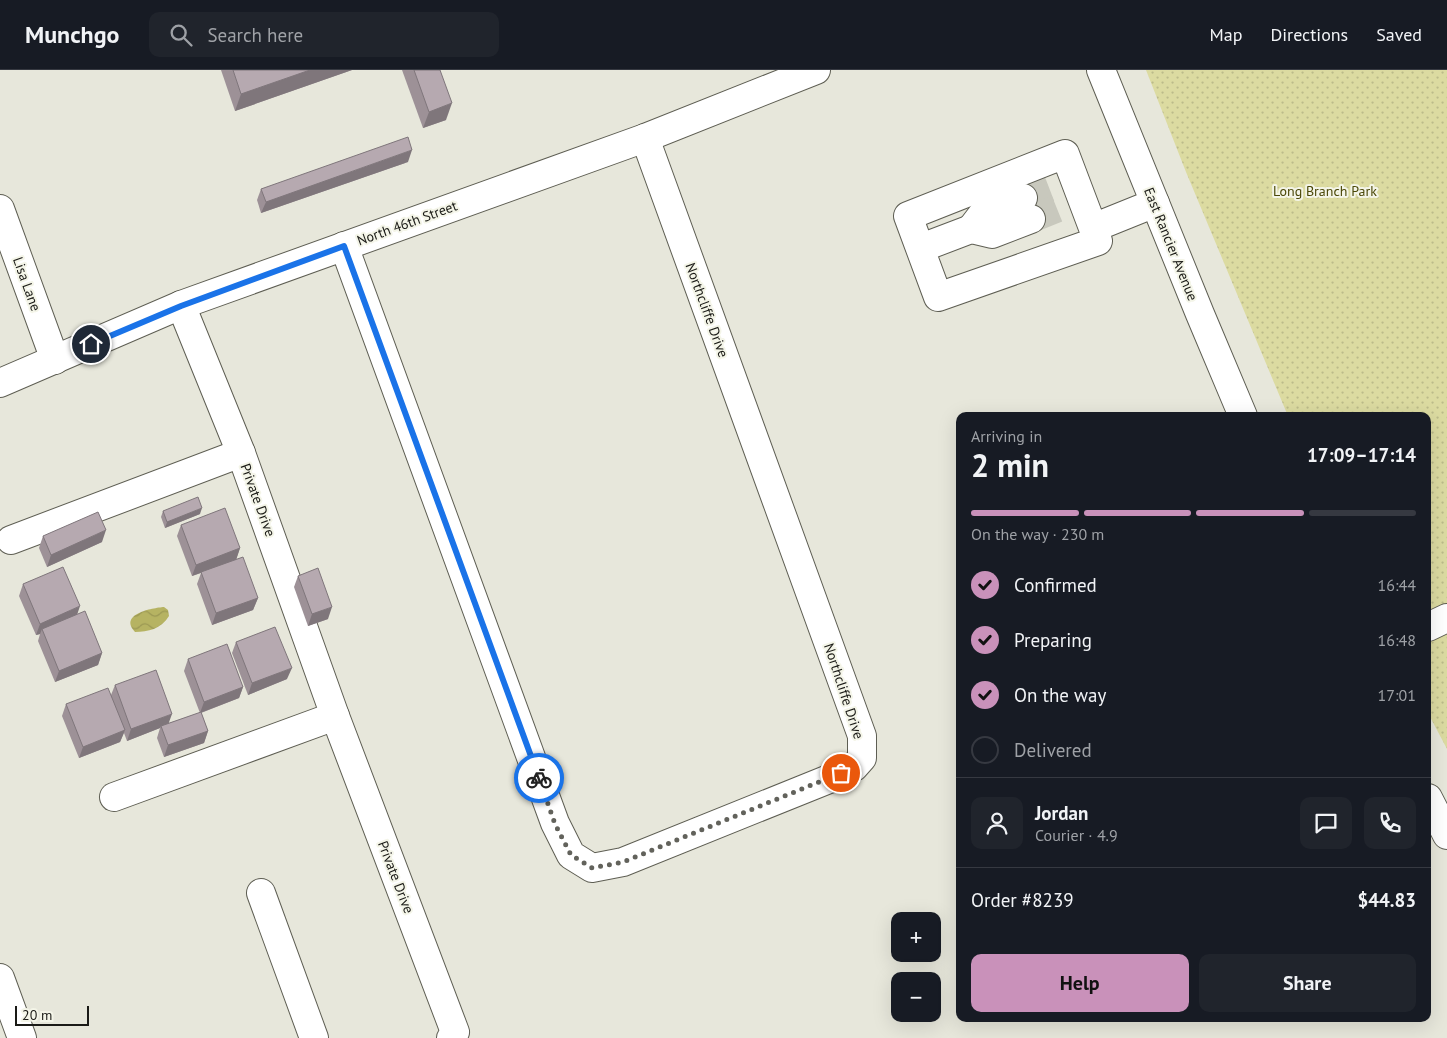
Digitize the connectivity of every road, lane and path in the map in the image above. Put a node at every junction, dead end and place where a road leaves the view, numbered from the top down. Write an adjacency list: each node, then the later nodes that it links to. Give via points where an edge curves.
1 (816, 70): 3 (street, North 46th Street)
2 (1101, 70): 4 (street, East Rancier Avenue)
3 (644, 138): 8 (street, North 46th Street); 8 (street, Northcliffe Drive, via 862,736 862,758 854,767 829,780 623,862 592,868 571,855 555,824)
4 (1155, 203): 7 (street); 13 (street, East Rancier Avenue)
5 (1027, 208): 9 (street, via 992,234 971,229)
6 (0, 209): 11 (street, Lisa Lane)
7 (1093, 228): 9 (street, via 1098,242 938,297); 9 (street, via 1073,190 1064,154 908,216)
8 (344, 246): 10 (street, North 46th Street)
9 (921, 248)
10 (181, 306): 11 (street, North 46th Street); 14 (street, Private Drive)
11 (55, 360): 12 (street, North 46th Street)
12 (0, 383)
13 (1241, 412)
14 (241, 453): 15 (street, Private Drive); 18 (street, Private Drive)
15 (11, 540)
16 (1447, 618): 17 (street)
17 (1431, 626)
18 (335, 716): 19 (street); 26 (street, Private Drive, via 455,1032)
19 (114, 797)
20 (1431, 804): 21 (street)
21 (1447, 835)
22 (261, 893): 25 (street)
23 (0, 978): 24 (street)
24 (22, 1038)
25 (314, 1038)
26 (451, 1038)

